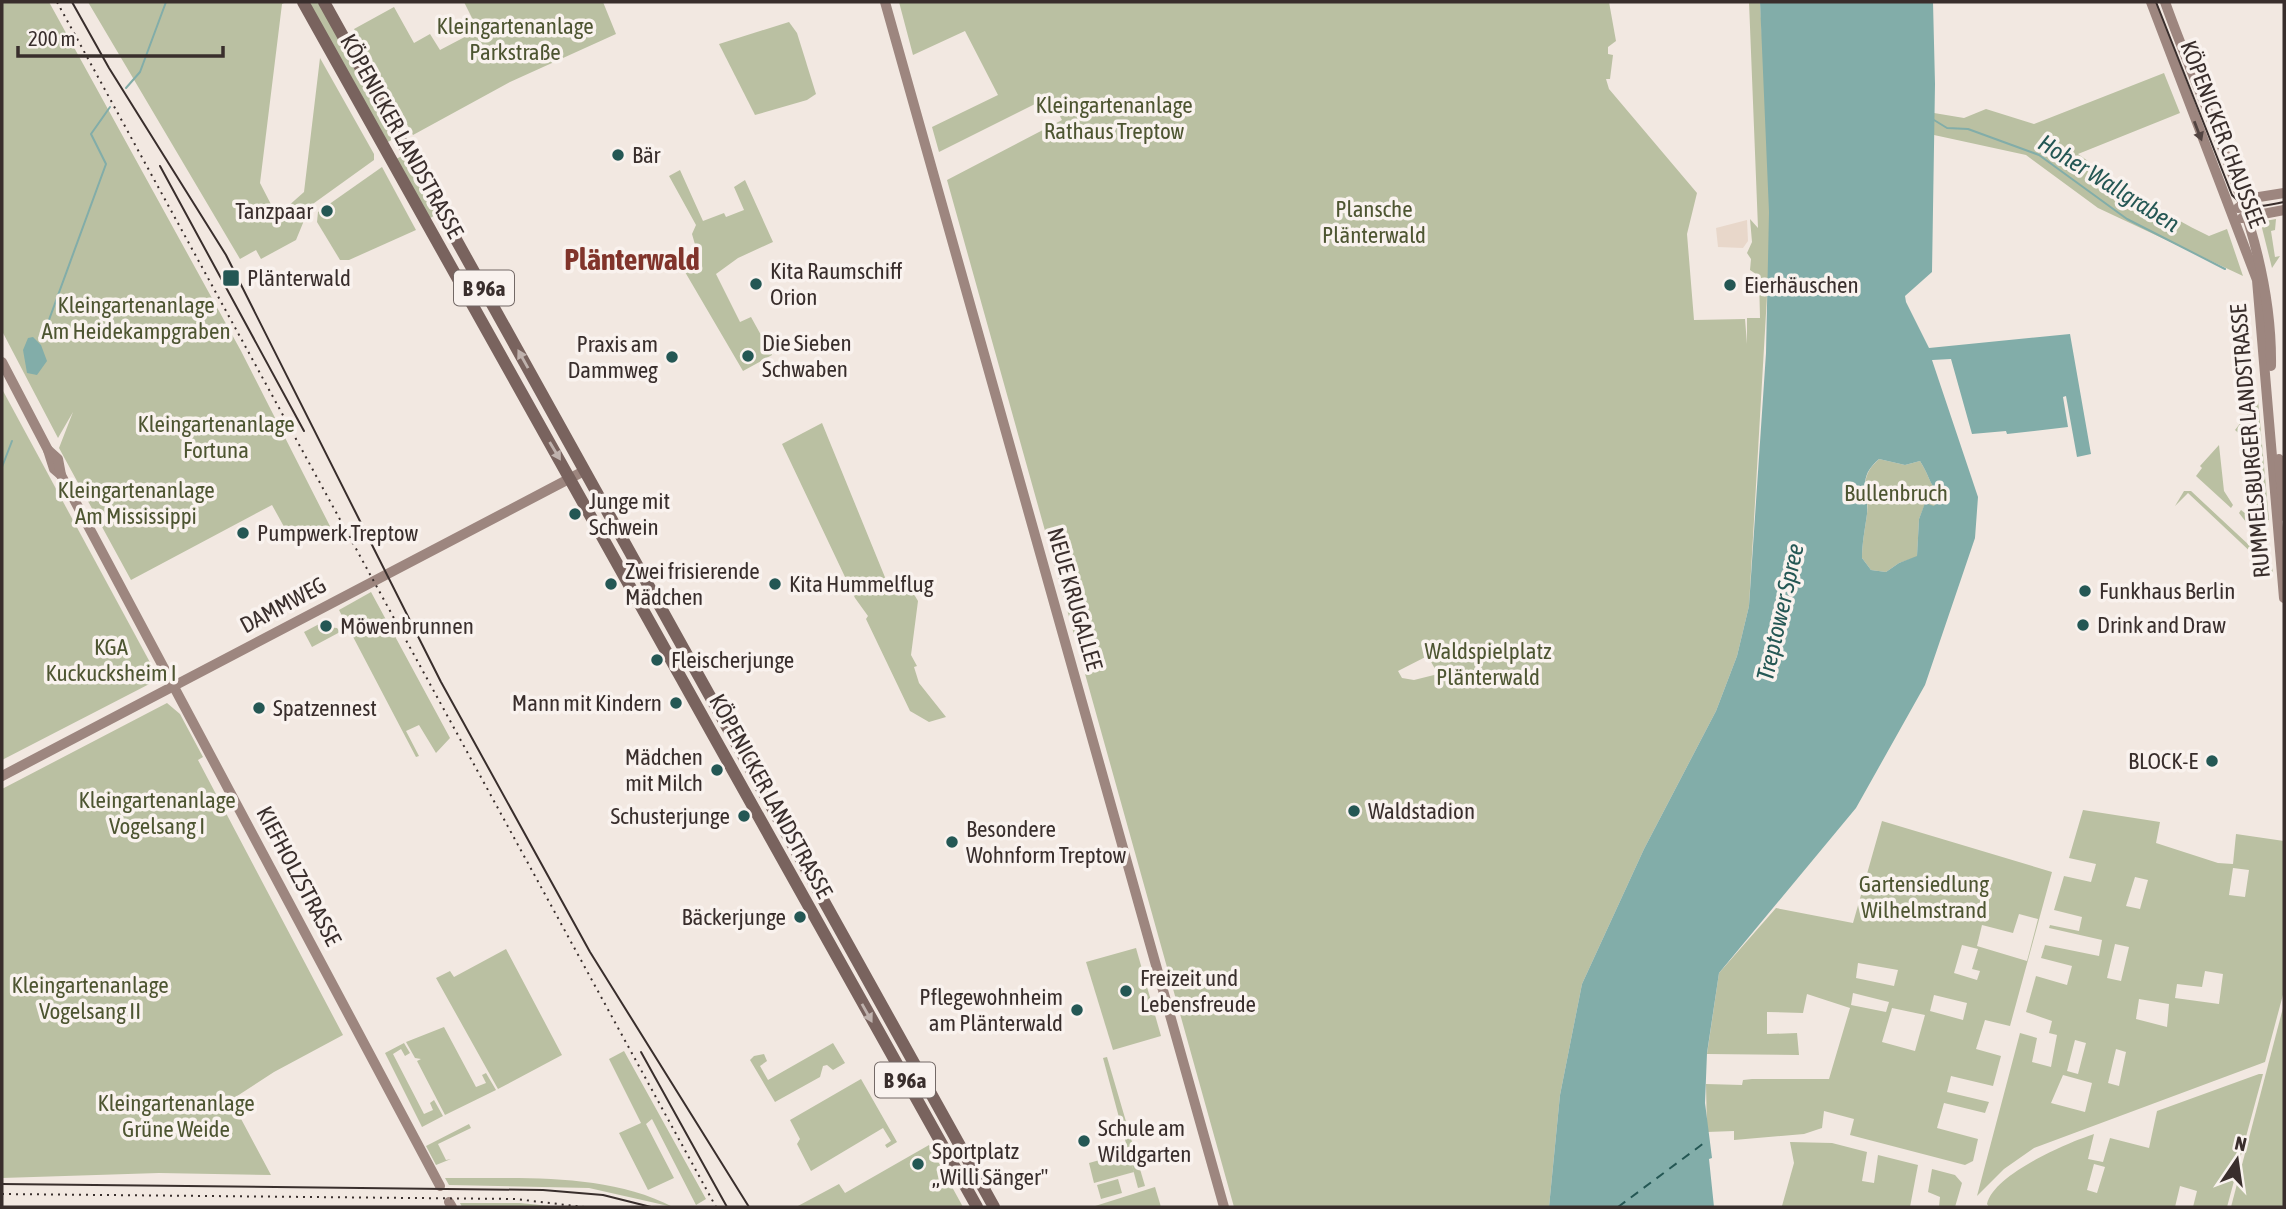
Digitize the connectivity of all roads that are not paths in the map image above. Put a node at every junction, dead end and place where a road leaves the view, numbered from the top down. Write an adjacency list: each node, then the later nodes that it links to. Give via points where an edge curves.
1 (303, 2): 14 (main road, KÖPENICKER LANDSTRASSE / B 96a, one-way to 14)
2 (324, 2): 13 (main road, KÖPENICKER LANDSTRASSE / B 96a, one-way to 2)
3 (885, 2): 22 (street, NEUE KRUGALLEE)
4 (2151, 2): 9 (street, KÖPENICKER CHAUSSEE, one-way to 9)
5 (2165, 2): 7 (street, KÖPENICKER CHAUSSEE)
6 (2284, 193): 7 (street)
7 (2243, 204): 9 (street); 10 (street, KÖPENICKER CHAUSSEE)
8 (2284, 209): 10 (street)
9 (2231, 216): 10 (street); 11 (street, KÖPENICKER CHAUSSEE)
10 (2248, 216): 11 (street, KÖPENICKER CHAUSSEE)
11 (2261, 281): 15 (street, RUMMELSBURGER LANDSTRASSE); 16 (street, RUMMELSBURGER LANDSTRASSE)
12 (2, 362): 17 (street, KIEFHOLZSTRASSE, via 48,457)
13 (584, 471): 14 (street, DAMMWEG); 21 (main road, KÖPENICKER LANDSTRASSE / B 96a)
14 (570, 478): 17 (street, DAMMWEG); 20 (main road, KÖPENICKER LANDSTRASSE / B 96a, one-way to 20)
15 (2284, 516)
16 (2284, 598)
17 (174, 686): 18 (street, DAMMWEG); 19 (street, KIEFHOLZSTRASSE)
18 (2, 776)
19 (440, 1186)
20 (976, 1207)
21 (994, 1207)
22 (1224, 1207)

